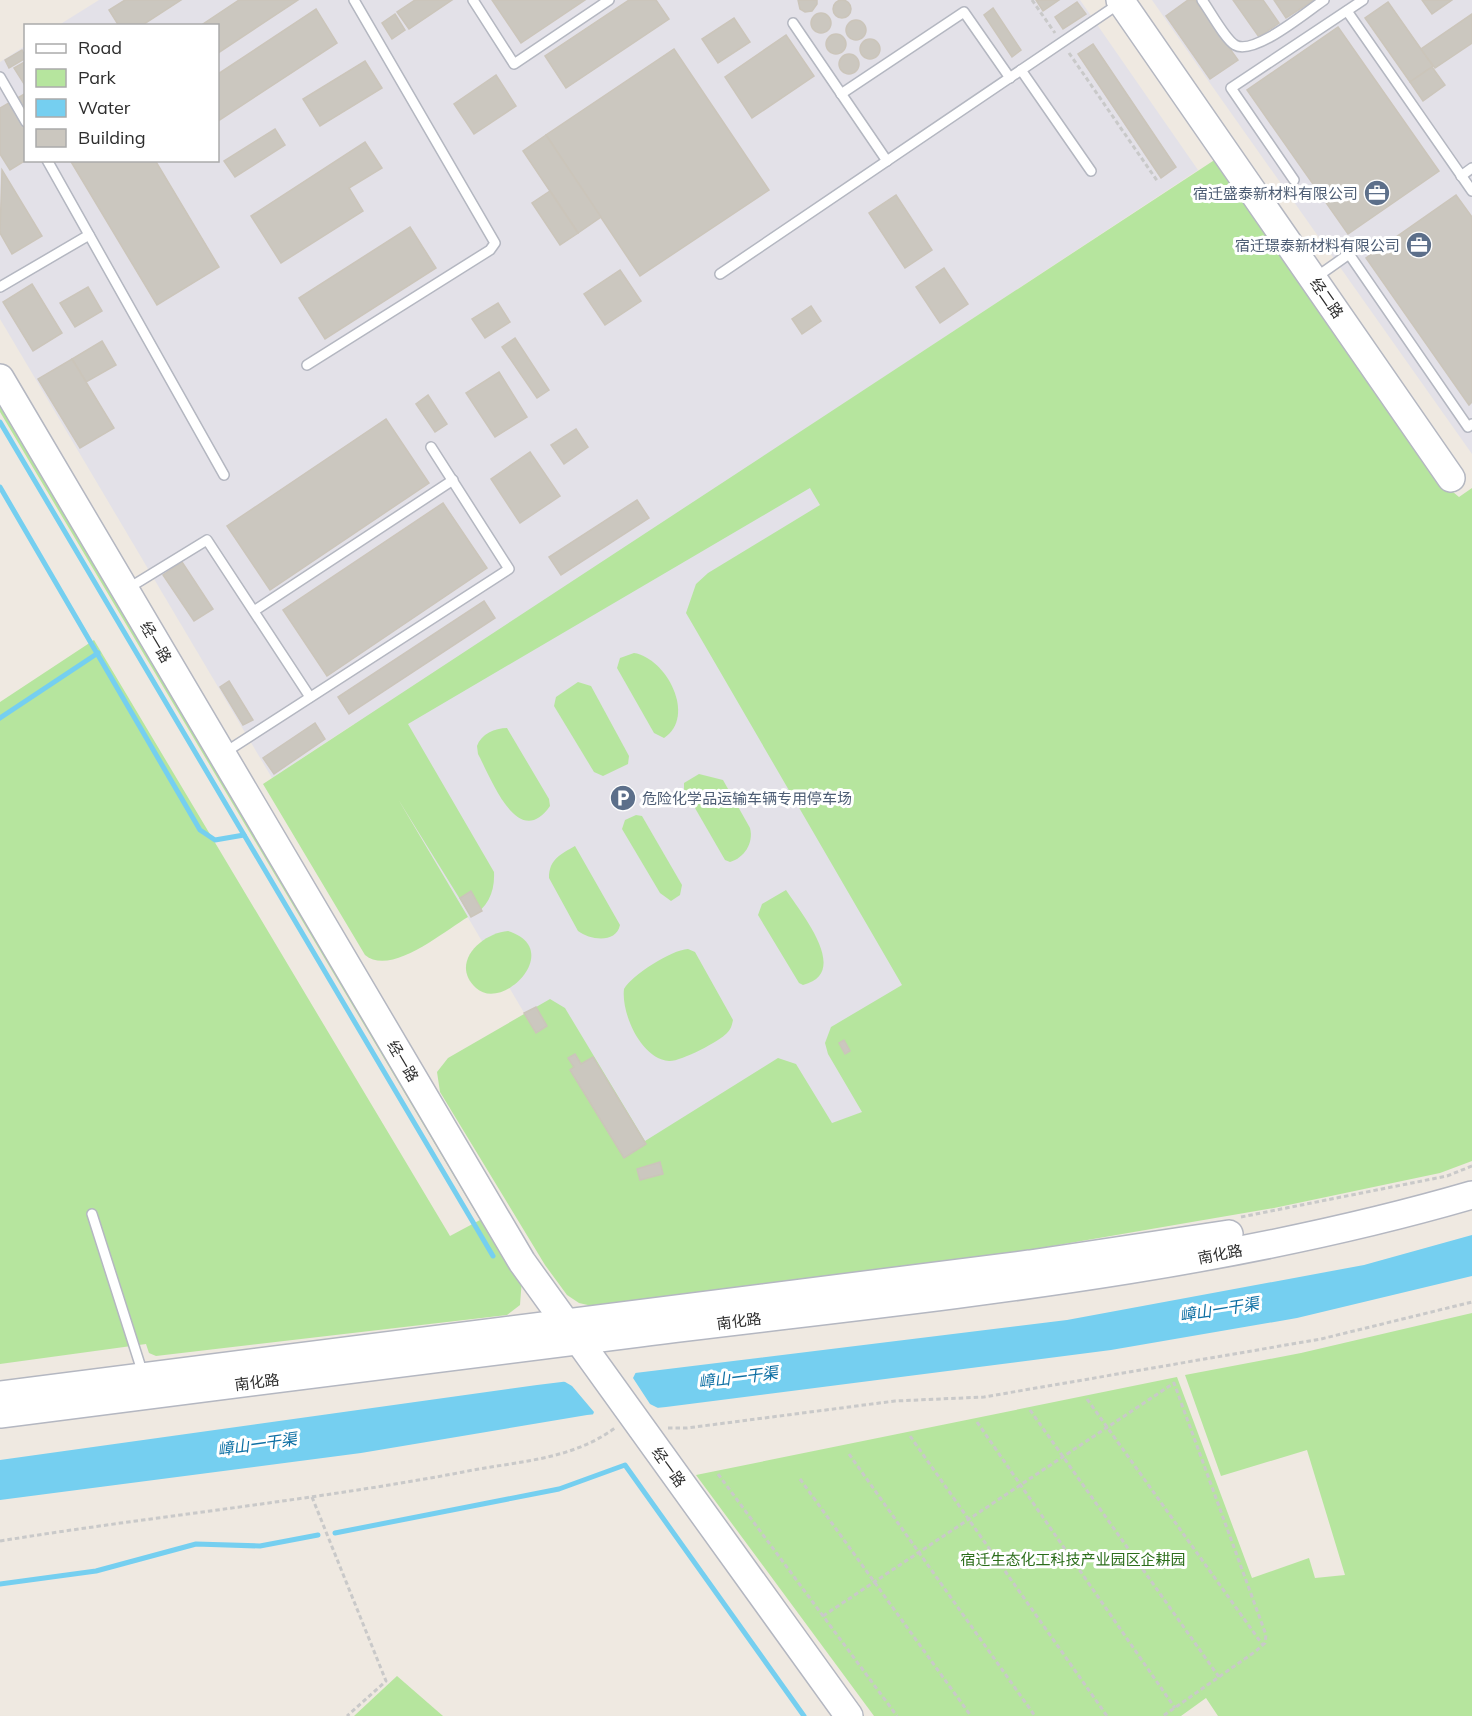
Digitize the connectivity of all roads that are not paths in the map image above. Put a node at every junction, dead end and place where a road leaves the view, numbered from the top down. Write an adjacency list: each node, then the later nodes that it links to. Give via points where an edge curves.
1 (354, 0): 26 (lane, via 495,243 490,250)
2 (473, 0): 3 (lane, via 514,64)
3 (609, 0)
4 (1202, 0): 5 (lane, via 1233,44 1245,49)
5 (1324, 0)
6 (1363, 0): 8 (lane)
7 (1121, 1): 10 (lane); 24 (main road, 经二路)
8 (1347, 11): 19 (lane); 20 (lane, via 1232,88)
9 (794, 23): 13 (lane)
10 (1022, 70): 12 (lane); 18 (lane)
11 (0, 77): 14 (lane)
12 (1010, 78): 13 (lane, via 964,12); 15 (lane)
13 (842, 94): 15 (lane)
14 (24, 119)
15 (887, 161): 23 (lane)
16 (48, 162): 22 (lane)
17 (1472, 168): 19 (lane)
18 (1091, 171)
19 (1461, 176): 21 (lane)
20 (1294, 180)
21 (1472, 191)
22 (89, 234): 25 (lane); 30 (lane)
23 (720, 274)
24 (1313, 279): 28 (lane, via 1349,254); 31 (main road, 经二路)
25 (0, 287)
26 (308, 365)
27 (0, 378): 33 (main road, 经一路)
28 (1471, 428)
29 (431, 447): 32 (lane)
30 (224, 475)
31 (1451, 478)
32 (453, 480): 34 (lane); 35 (lane, via 509,568)
33 (125, 591): 34 (lane, via 207,540); 36 (main road, 经一路)
34 (254, 611): 35 (lane)
35 (310, 697): 36 (lane)
36 (222, 754): 40 (main road, 经一路, via 522,1262)
37 (1472, 1177): 40 (main road, 南化路, via 1305,1221)
38 (1472, 1195): 40 (main road, 南化路, via 1311,1236 1173,1263)
39 (92, 1214): 41 (lane)
40 (579, 1342): 41 (main road, 南化路); 43 (main road, 南化路); 44 (main road, 经一路)
41 (144, 1377): 42 (main road, 南化路)
42 (0, 1395)
43 (0, 1414)
44 (849, 1716)

